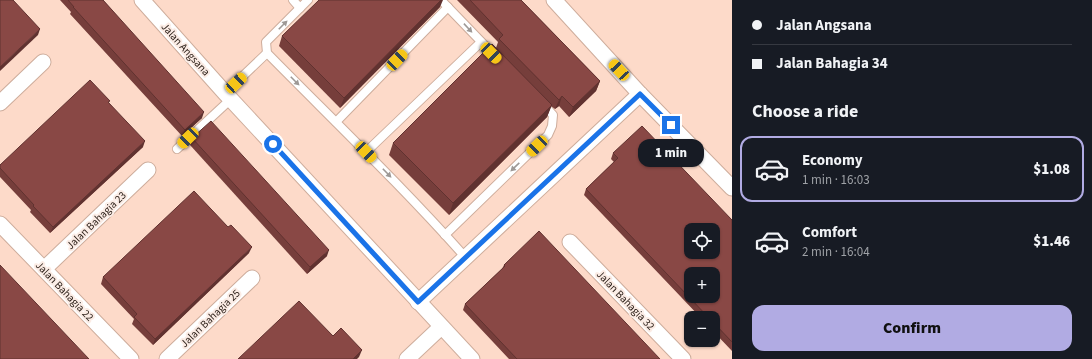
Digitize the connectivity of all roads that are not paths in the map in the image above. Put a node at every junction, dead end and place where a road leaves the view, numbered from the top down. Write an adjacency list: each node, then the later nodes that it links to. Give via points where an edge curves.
1 (142, 0): 13 (street, Jalan Angsana)
2 (293, 0): 6 (lane)
3 (308, 0): 6 (lane)
4 (441, 0): 7 (lane)
5 (554, 0): 12 (street)
6 (300, 8): 9 (lane, one-way to 6, via 266,42)
7 (448, 8): 8 (lane, one-way to 8); 16 (lane)
8 (481, 42): 11 (lane); 18 (lane)
9 (267, 54): 13 (lane); 16 (lane, one-way to 16)
10 (43, 62): 15 (street)
11 (503, 65)
12 (640, 94): 20 (street); 24 (street)
13 (228, 96): 17 (lane); 27 (street, Jalan Angsana)
14 (537, 98): 22 (lane, one-way to 22, via 553,115 548,135)
15 (0, 103)
16 (336, 122): 18 (lane)
17 (177, 149)
18 (366, 152): 22 (lane, one-way to 22)
19 (148, 170): 25 (street, Jalan Bahagia 23)
20 (732, 188)
21 (0, 224): 25 (street, Jalan Bahagia 22)
22 (445, 235): 24 (lane)
23 (570, 242): 33 (street, Jalan Bahagia 32)
24 (466, 258): 27 (street)
25 (44, 269): 29 (street, Jalan Bahagia 22)
26 (252, 278): 30 (street, Jalan Bahagia 25)
27 (418, 302): 28 (street, Jalan Angsana)
28 (441, 327): 31 (street); 32 (street, Jalan Angsana)
29 (131, 359)
30 (167, 359)
31 (406, 359)
32 (472, 359)
33 (682, 359)

